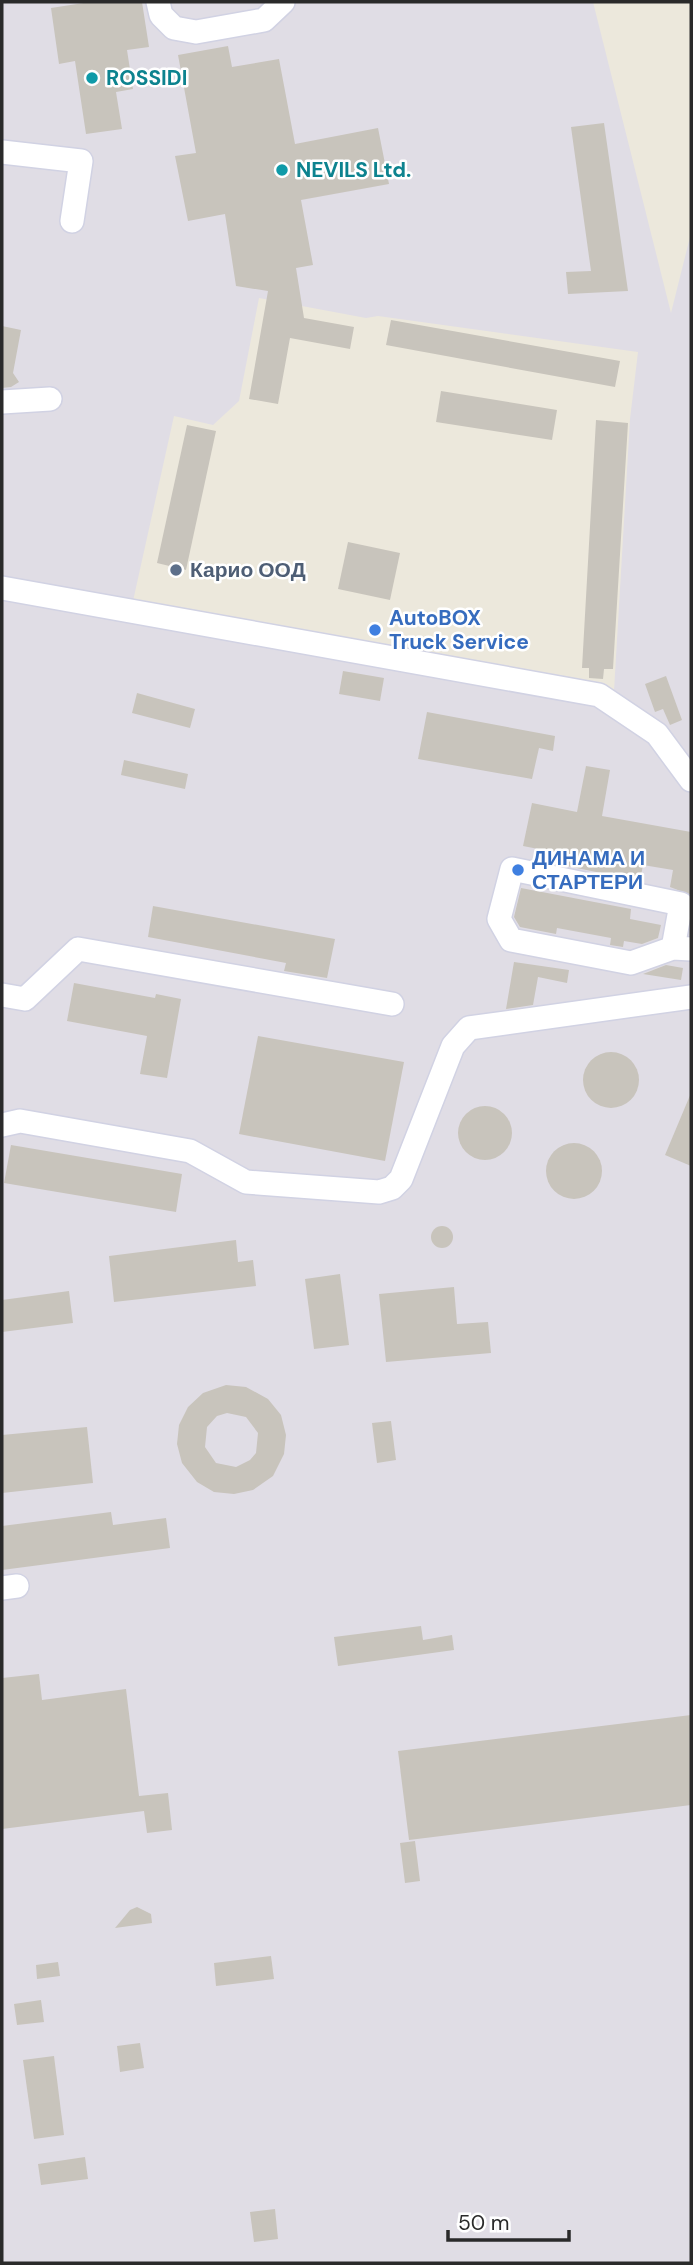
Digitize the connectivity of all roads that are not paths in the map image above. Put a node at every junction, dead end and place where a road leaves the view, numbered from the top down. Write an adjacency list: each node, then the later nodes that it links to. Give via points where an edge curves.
1 (158, 2): 2 (lane, via 161,15 174,28 196,32 264,20)
2 (282, 2)
3 (2, 152): 4 (lane, via 81,161)
4 (72, 221)
5 (50, 399): 6 (lane)
6 (2, 402)
7 (2, 588): 8 (lane, via 599,695 657,734)
8 (691, 780)
9 (682, 948): 9 (lane, via 631,962 511,940 499,919 512,869 681,904)
10 (2, 995): 12 (lane, via 25,999 78,949)
11 (691, 997): 13 (lane, via 469,1028 453,1046 401,1179 379,1192 246,1182 190,1151 19,1121)
12 (392, 1004)
13 (2, 1125)

